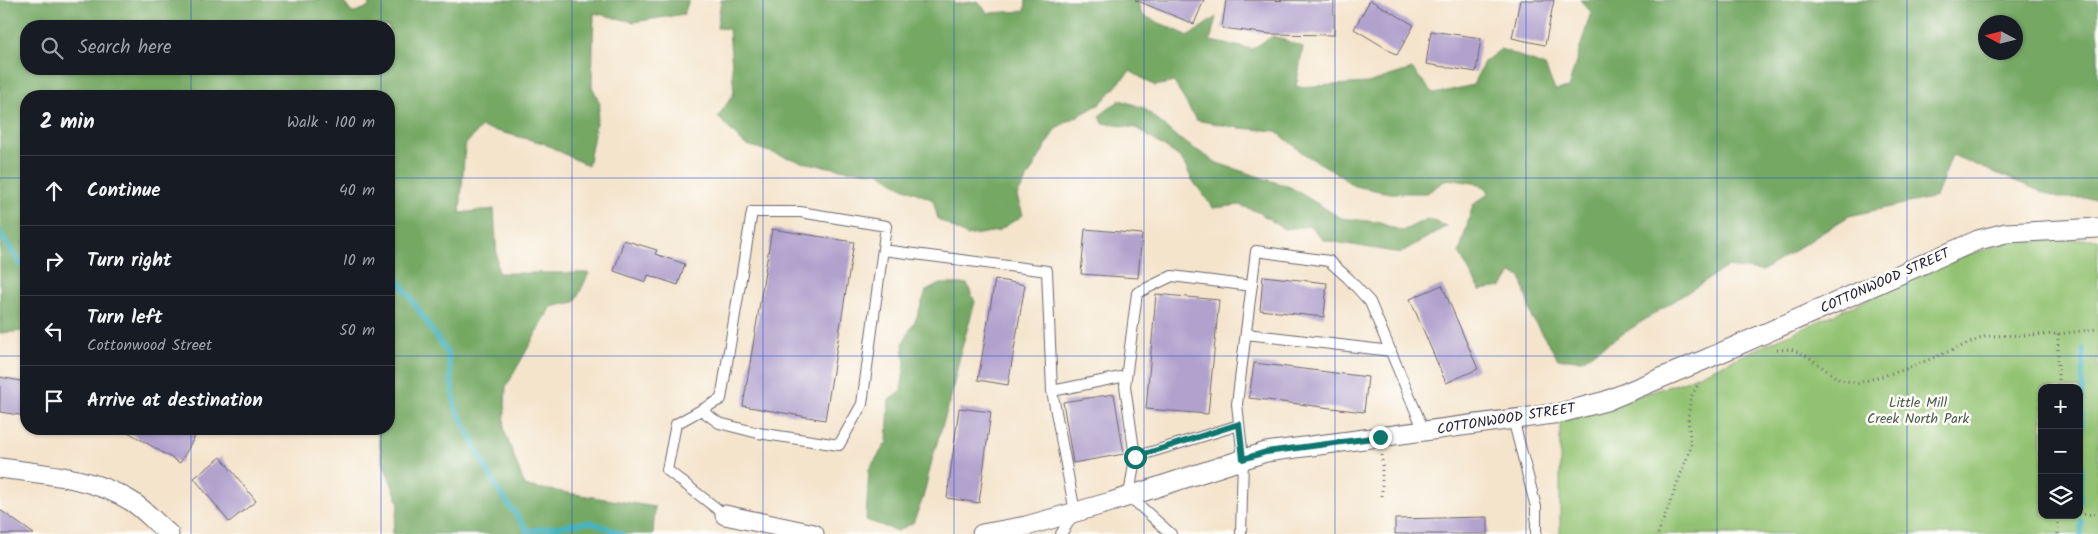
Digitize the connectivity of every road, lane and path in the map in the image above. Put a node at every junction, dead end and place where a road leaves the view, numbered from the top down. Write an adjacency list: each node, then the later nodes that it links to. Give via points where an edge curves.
1 (2098, 228): 14 (street, COTTONWOOD STREET, via 2006,233 1978,240 1606,401 1560,413)
2 (883, 250): 12 (lane, via 1047,272); 13 (lane, via 862,404 839,445 758,433 719,423); 13 (lane, via 886,226 800,212 752,212 721,399)
3 (1252, 286): 5 (lane); 8 (lane, via 1256,251 1329,261 1370,302); 9 (lane, via 1172,276 1137,293)
4 (2098, 329): 6 (path)
5 (1246, 334): 8 (lane); 15 (lane, via 1237,404)
6 (2058, 334): 7 (path, via 1987,336 1903,370 1858,383 1840,380 1791,348); 11 (path)
7 (1770, 350)
8 (1391, 351): 16 (lane)
9 (1126, 376): 12 (lane); 18 (lane)
10 (1706, 378): 35 (path, via 1691,397 1688,418 1691,447)
11 (2058, 384)
12 (1052, 391): 23 (lane)
13 (701, 410): 25 (lane, via 676,424 667,470)
14 (1513, 419): 16 (street, COTTONWOOD STREET); 34 (lane, via 1536,507)
15 (1239, 424): 18 (lane); 19 (lane)
16 (1424, 431): 17 (street, COTTONWOOD STREET)
17 (1380, 437): 19 (street, COTTONWOOD STREET, via 1266,452); 22 (path)
18 (1135, 457): 21 (lane)
19 (1243, 459): 21 (street, COTTONWOOD STREET); 33 (lane)
20 (0, 468): 28 (street, via 97,484 131,501)
21 (1129, 496): 23 (street, COTTONWOOD STREET); 32 (lane)
22 (1382, 499)
23 (1076, 512): 30 (street, COTTONWOOD STREET); 31 (lane)
24 (2083, 514): 26 (path)
25 (725, 515): 29 (street)
26 (2098, 515)
27 (2058, 519): 36 (path)
28 (169, 534)
29 (814, 534)
30 (982, 534)
31 (1061, 534)
32 (1171, 534)
33 (1241, 534)
34 (1536, 534)
35 (1658, 534)
36 (2058, 534)

